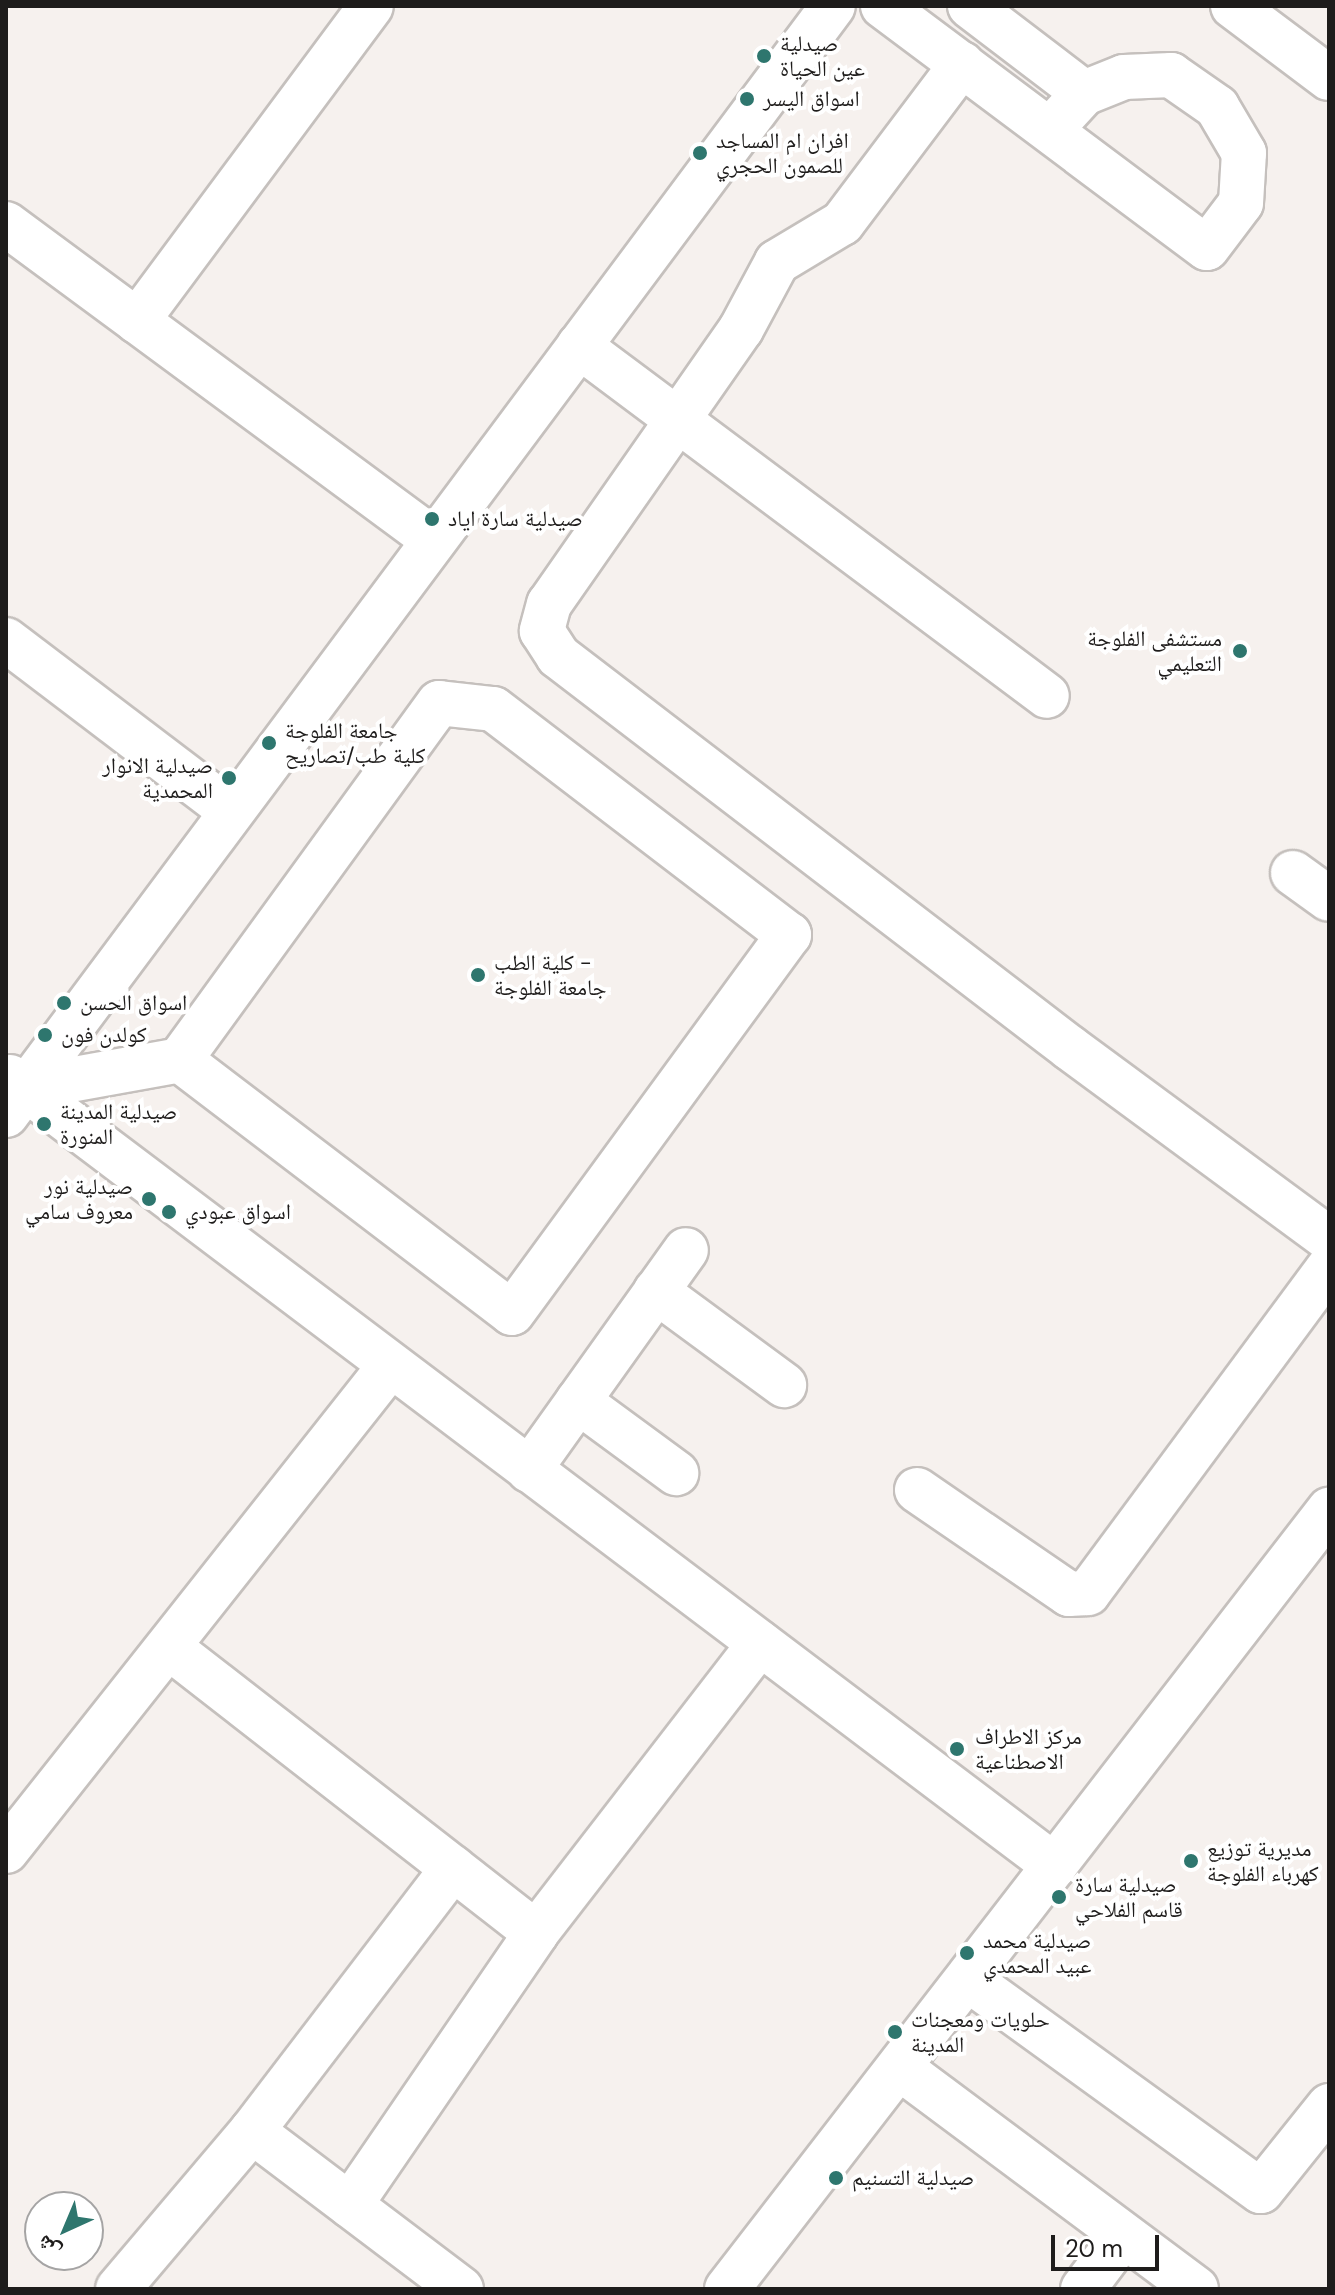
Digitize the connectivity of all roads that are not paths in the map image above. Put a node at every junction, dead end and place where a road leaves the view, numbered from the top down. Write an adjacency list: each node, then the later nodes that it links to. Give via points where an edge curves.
1 (371, 6): 11 (street)
2 (833, 6): 12 (street)
3 (883, 6): 6 (street)
4 (970, 6): 8 (street)
5 (1233, 6): 7 (street)
6 (962, 64): 9 (street); 13 (street, via 842,223 777,262 741,329)
7 (1329, 78)
8 (1084, 93): 9 (street); 9 (street, via 1124,77 1171,75 1217,107 1244,153 1241,203 1207,248)
9 (1050, 130)
10 (6, 224): 11 (street)
11 (137, 321): 14 (street)
12 (579, 346): 13 (street); 14 (street)
13 (677, 422): 16 (street); 22 (street, via 549,604 542,631 558,656 1057,1039)
14 (434, 540): 17 (street)
15 (6, 640): 17 (street)
16 (1047, 696)
17 (231, 811): 21 (street)
18 (1293, 873): 19 (street)
19 (1329, 899)
20 (180, 1060): 20 (street, via 512,1313 789,935 493,709 439,703); 21 (street)
21 (12, 1092): 26 (street)
22 (1329, 1239)
23 (686, 1250): 25 (street)
24 (1329, 1267): 31 (street, via 1088,1593 1069,1594)
25 (656, 1291): 27 (street); 28 (street)
26 (390, 1366): 29 (street); 34 (street)
27 (784, 1385)
28 (578, 1401): 29 (street); 30 (street)
29 (529, 1470): 33 (street)
30 (676, 1473)
31 (917, 1490)
32 (1329, 1510): 36 (street)
33 (760, 1643): 36 (street); 38 (street)
34 (170, 1648): 35 (street); 37 (street)
35 (6, 1851)
36 (1055, 1866): 39 (street)
37 (453, 1868): 38 (street); 42 (street)
38 (536, 1933): 43 (street)
39 (969, 1980): 40 (street); 41 (street, via 1261,2191)
40 (900, 2068): 44 (street); 47 (street)
41 (1329, 2106)
42 (252, 2131): 43 (street); 45 (street)
43 (350, 2205): 46 (street)
44 (1123, 2236): 48 (street); 49 (street)
45 (118, 2289)
46 (461, 2289)
47 (727, 2289)
48 (1083, 2289)
49 (1196, 2289)

